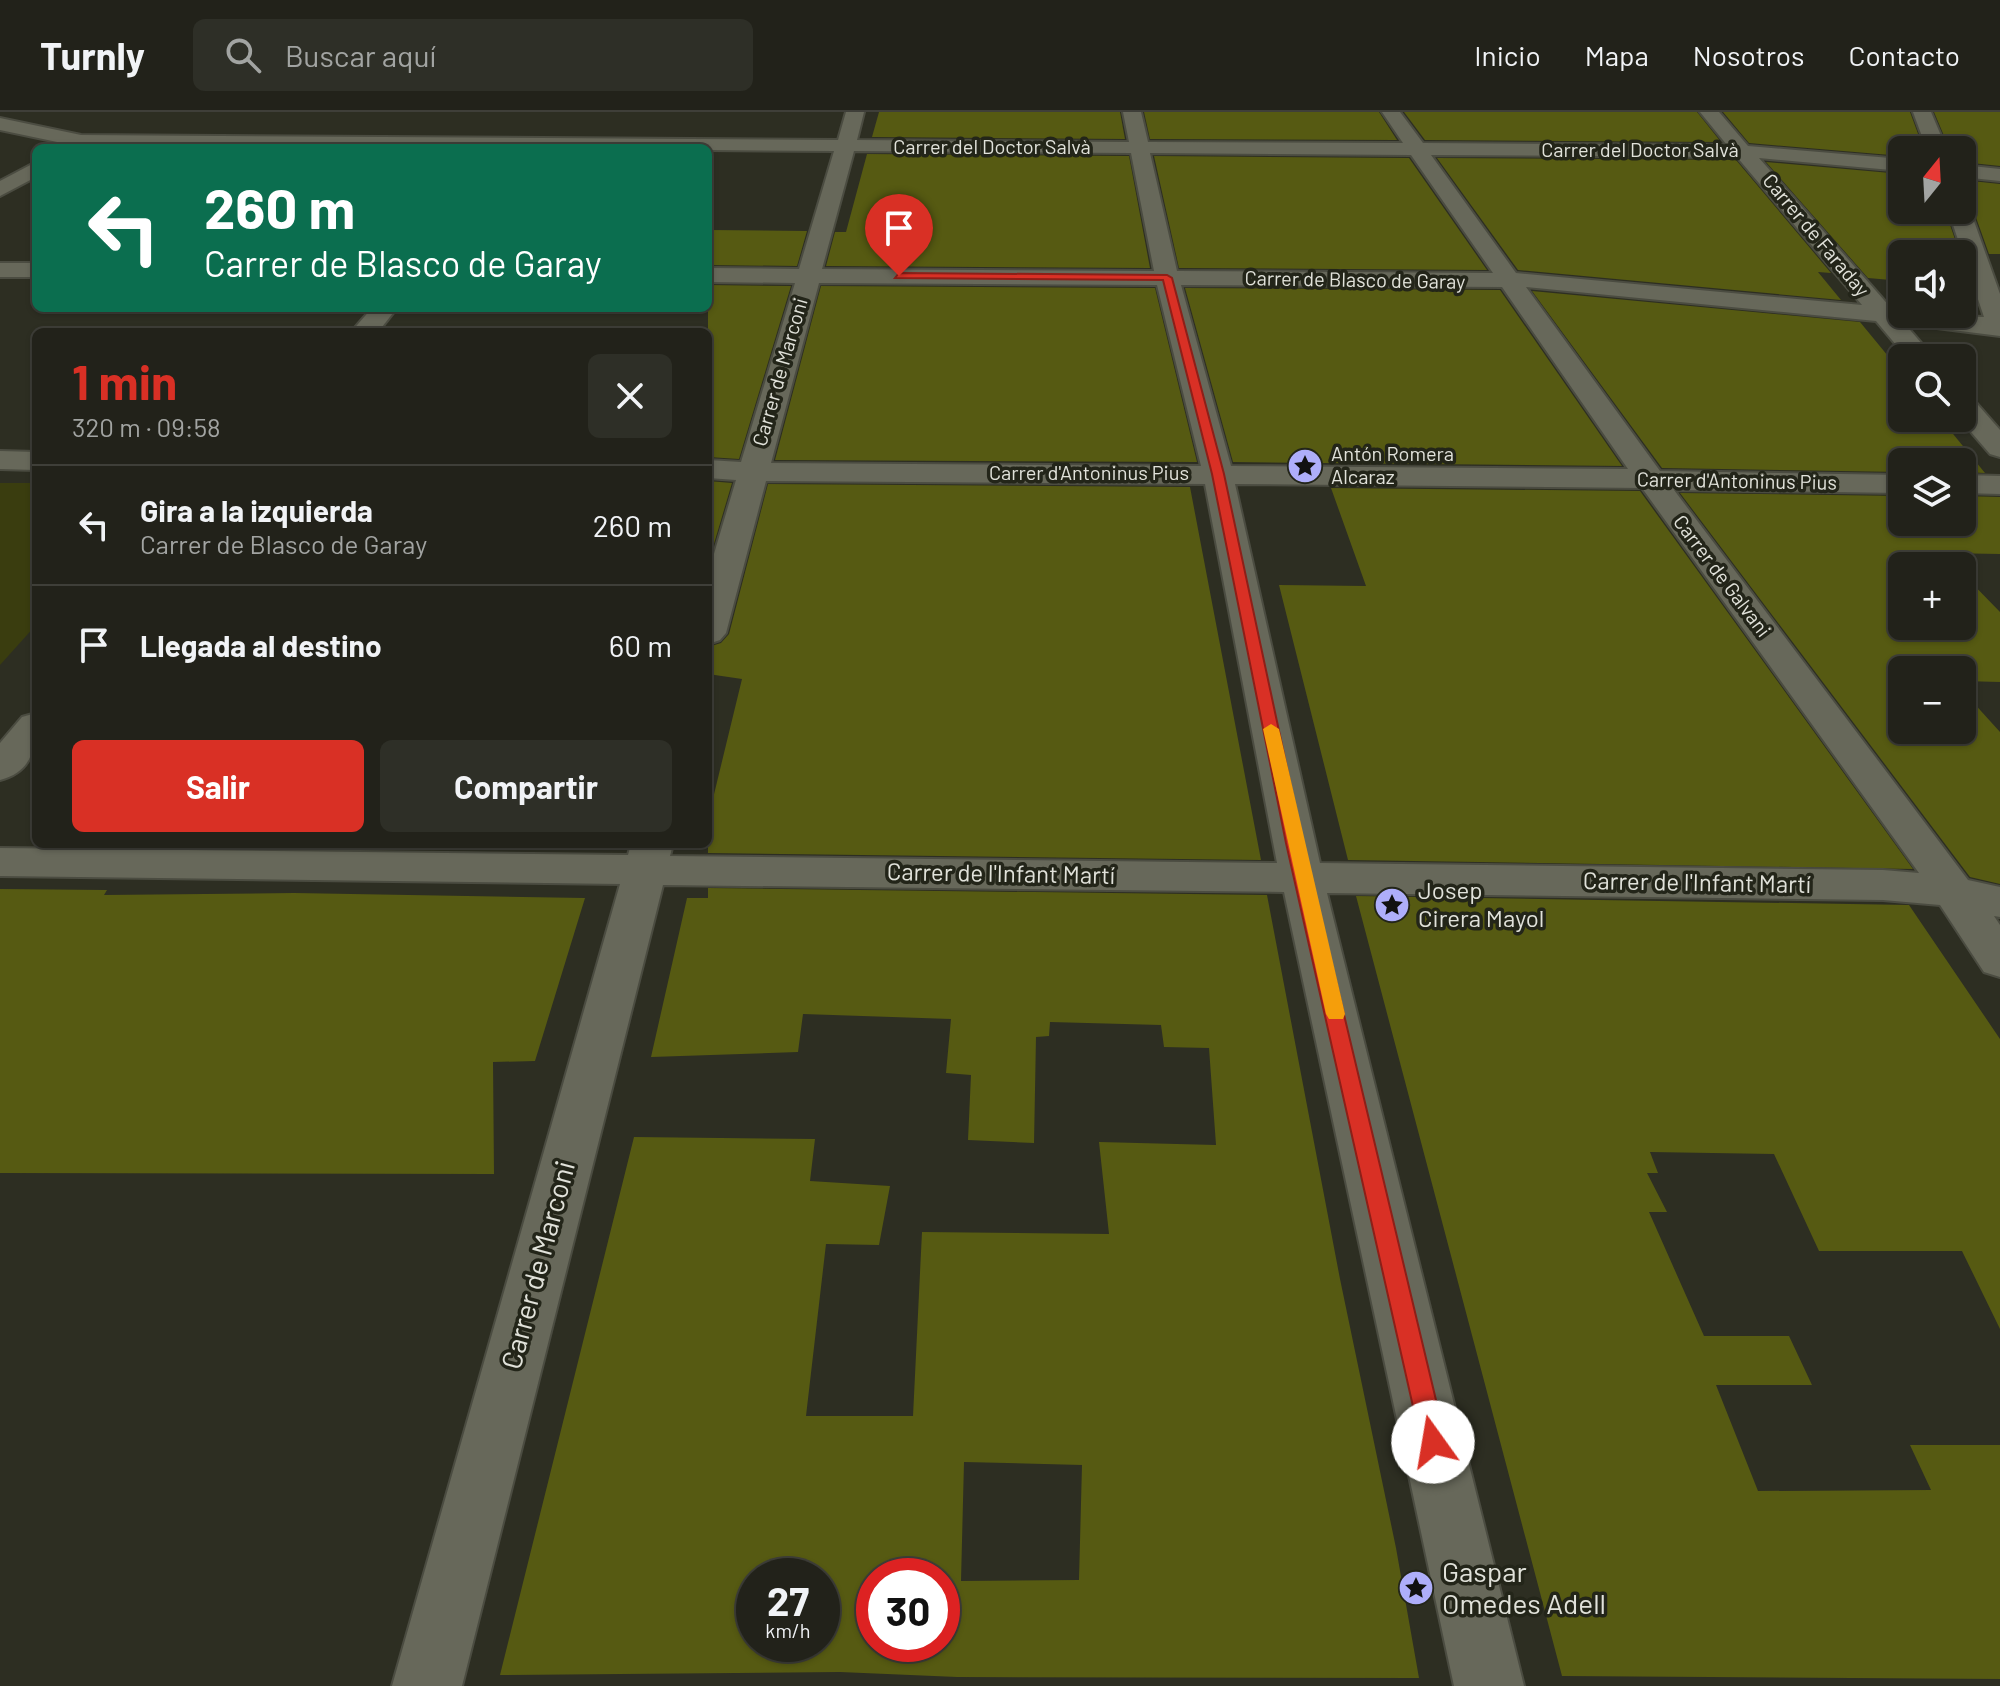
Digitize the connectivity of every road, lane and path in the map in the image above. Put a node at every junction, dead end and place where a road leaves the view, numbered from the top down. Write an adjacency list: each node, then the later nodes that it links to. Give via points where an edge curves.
1 (855, 112): 13 (street, Carrer de Marconi)
2 (1391, 112): 14 (street, Carrer de Galvani)
3 (1709, 112): 15 (street, Carrer de Faraday)
4 (1922, 112): 9 (street)
5 (115, 119): 10 (street)
6 (0, 124): 10 (street, Carrer del Doctor Salvà)
7 (537, 127): 11 (street)
8 (1136, 130): 13 (street, Carrer del Doctor Salvà); 14 (street, Carrer del Doctor Salvà); 26 (street)
9 (1931, 136)
10 (75, 144)
11 (522, 144)
12 (712, 146): 13 (street, Carrer del Doctor Salvà)
13 (845, 146): 25 (street, Carrer de Marconi)
14 (1418, 149): 15 (street, Carrer del Doctor Salvà); 27 (street, Carrer de Galvani)
15 (1745, 151): 16 (street, Carrer del Doctor Salvà); 29 (street, Carrer de Faraday)
16 (1888, 164)
17 (32, 170): 20 (street)
18 (1976, 172): 19 (street)
19 (2000, 175)
20 (0, 190)
21 (1964, 224): 30 (street)
22 (0, 270): 23 (street)
23 (32, 270)
24 (712, 275): 25 (street, Carrer de Blasco de Garay)
25 (809, 275): 26 (street, Carrer de Blasco de Garay); 38 (street, Carrer de Marconi)
26 (1167, 278): 27 (street, Carrer de Blasco de Garay); 39 (street)
27 (1509, 282): 29 (street, Carrer de Blasco de Garay, via 1540,280); 40 (street, Carrer de Galvani)
28 (382, 312): 31 (street)
29 (1882, 313): 30 (street, Carrer de Blasco de Garay); 32 (street, Carrer de Faraday)
30 (2000, 327)
31 (368, 328)
32 (1909, 344)
33 (1981, 418): 34 (street)
34 (2000, 448)
35 (0, 460): 36 (street)
36 (32, 461)
37 (712, 469): 38 (street, Carrer d'Antoninus Pius)
38 (751, 472): 39 (street, Carrer d'Antoninus Pius); 44 (street, Carrer de Marconi)
39 (1218, 474): 40 (street, Carrer d'Antoninus Pius); 49 (street)
40 (1652, 479): 41 (street, Carrer d'Antoninus Pius); 50 (street, Carrer de Galvani)
41 (1888, 484)
42 (1976, 484): 43 (street)
43 (2000, 485)
44 (712, 618)
45 (32, 730): 46 (street)
46 (0, 768)
47 (648, 857): 48 (street, Carrer de l'Infant Martí); 49 (street, Carrer de l'Infant Martí); 53 (street, Carrer de Marconi)
48 (0, 862)
49 (1304, 878): 50 (street, Carrer de l'Infant Martí, via 1883,885); 54 (street)
50 (1952, 891): 51 (street, Carrer de l'Infant Martí); 52 (street, Carrer de Galvani)
51 (2000, 902)
52 (2000, 960)
53 (427, 1686)
54 (1489, 1686)

